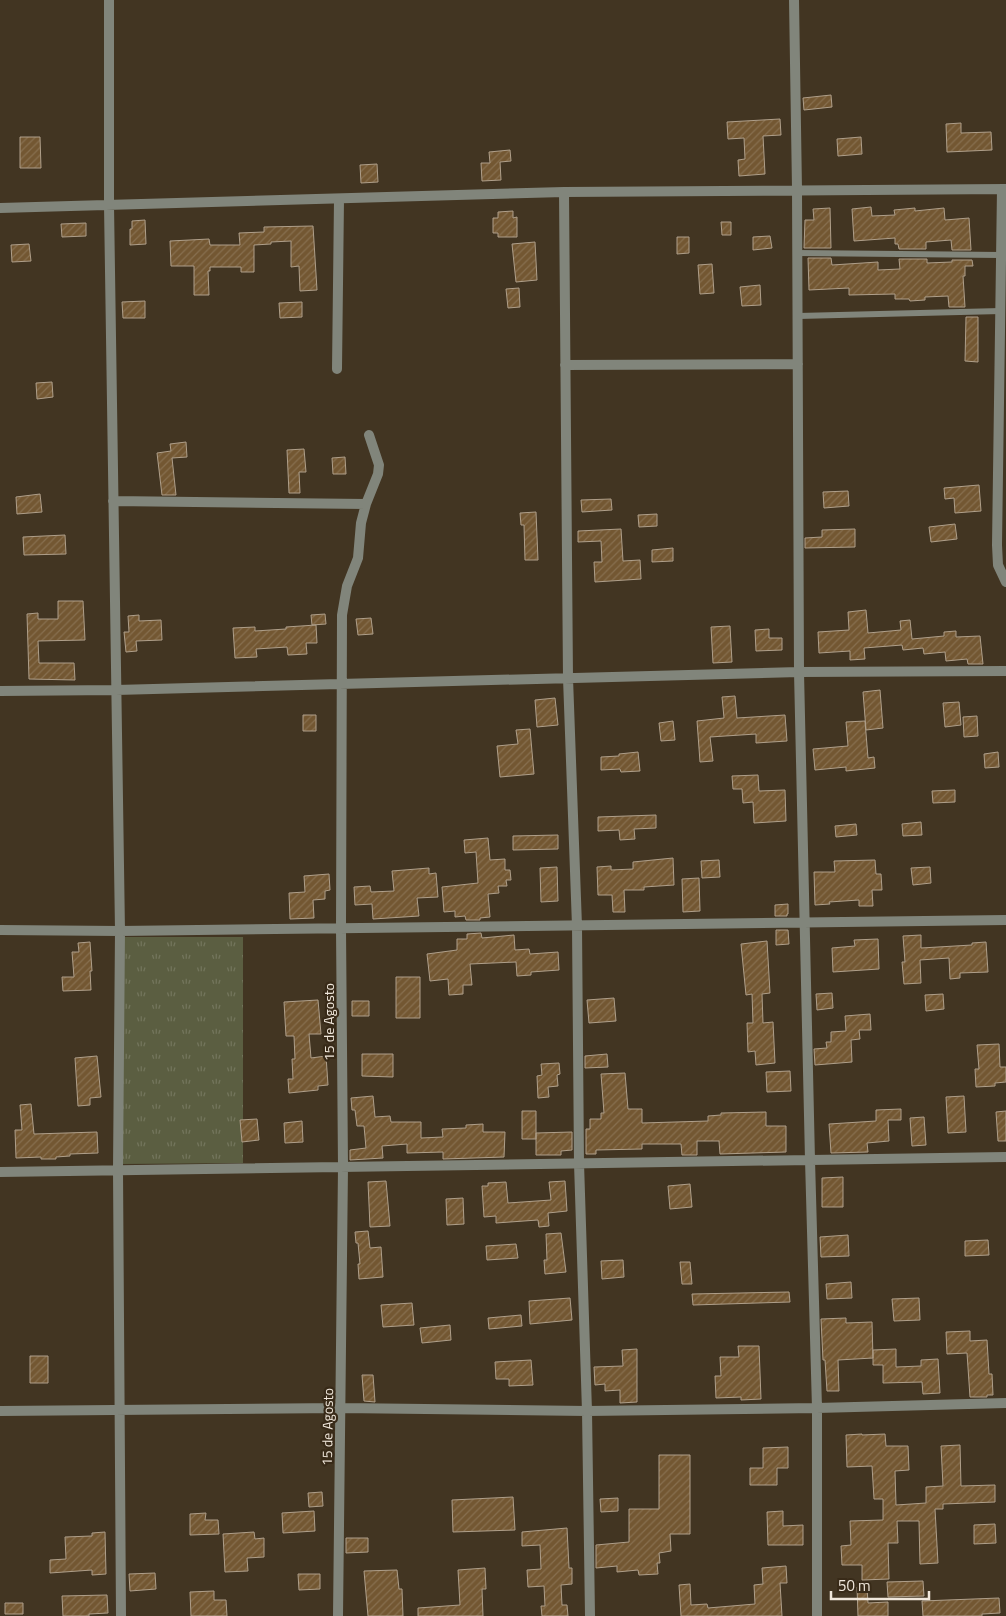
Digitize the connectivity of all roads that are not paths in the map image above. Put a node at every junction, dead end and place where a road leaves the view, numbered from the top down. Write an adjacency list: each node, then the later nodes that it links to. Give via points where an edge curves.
1 (109, 0): 7 (street)
2 (794, 0): 4 (street)
3 (1004, 189): 4 (street); 10 (street)
4 (797, 190): 5 (street); 9 (street)
5 (564, 192): 6 (street); 14 (street)
6 (339, 200): 7 (street); 15 (street)
7 (109, 205): 8 (street); 17 (street)
8 (0, 208)
9 (797, 253): 10 (lane); 12 (street)
10 (1001, 255): 11 (street)
11 (1001, 311): 12 (lane); 19 (street, via 997,545 998,565)
12 (798, 316): 13 (street)
13 (798, 364): 14 (street); 21 (street)
14 (565, 365): 22 (street)
15 (337, 369)
16 (368, 435): 18 (street, 15 de Agosto, via 379,465)
17 (114, 501): 18 (street); 24 (street)
18 (366, 504): 23 (street, 15 de Agosto, via 360,523 358,558 347,586 342,616)
19 (1006, 582)
20 (1006, 671): 21 (street)
21 (799, 672): 22 (street); 27 (street)
22 (568, 678): 23 (street); 28 (street)
23 (343, 684): 24 (street); 29 (street, 15 de Agosto)
24 (116, 690): 25 (street); 31 (street)
25 (0, 691)
26 (1006, 920): 27 (street)
27 (805, 923): 28 (street); 33 (street)
28 (577, 926): 29 (street); 34 (street)
29 (341, 929): 31 (street); 35 (street, 15 de Agosto)
30 (0, 930): 31 (street)
31 (120, 931): 36 (street)
32 (1006, 1157): 33 (street)
33 (810, 1160): 34 (street); 40 (street)
34 (579, 1163): 35 (street); 42 (street)
35 (343, 1167): 36 (street); 39 (street, 15 de Agosto)
36 (118, 1170): 37 (street); 41 (street)
37 (0, 1172)
38 (1006, 1403): 40 (street)
39 (341, 1408): 41 (street); 42 (street); 45 (street, 15 de Agosto)
40 (817, 1408): 42 (street); 47 (street)
41 (120, 1410): 43 (street); 44 (street)
42 (588, 1410): 46 (street)
43 (0, 1411)
44 (121, 1616)
45 (338, 1616)
46 (590, 1616)
47 (817, 1616)

